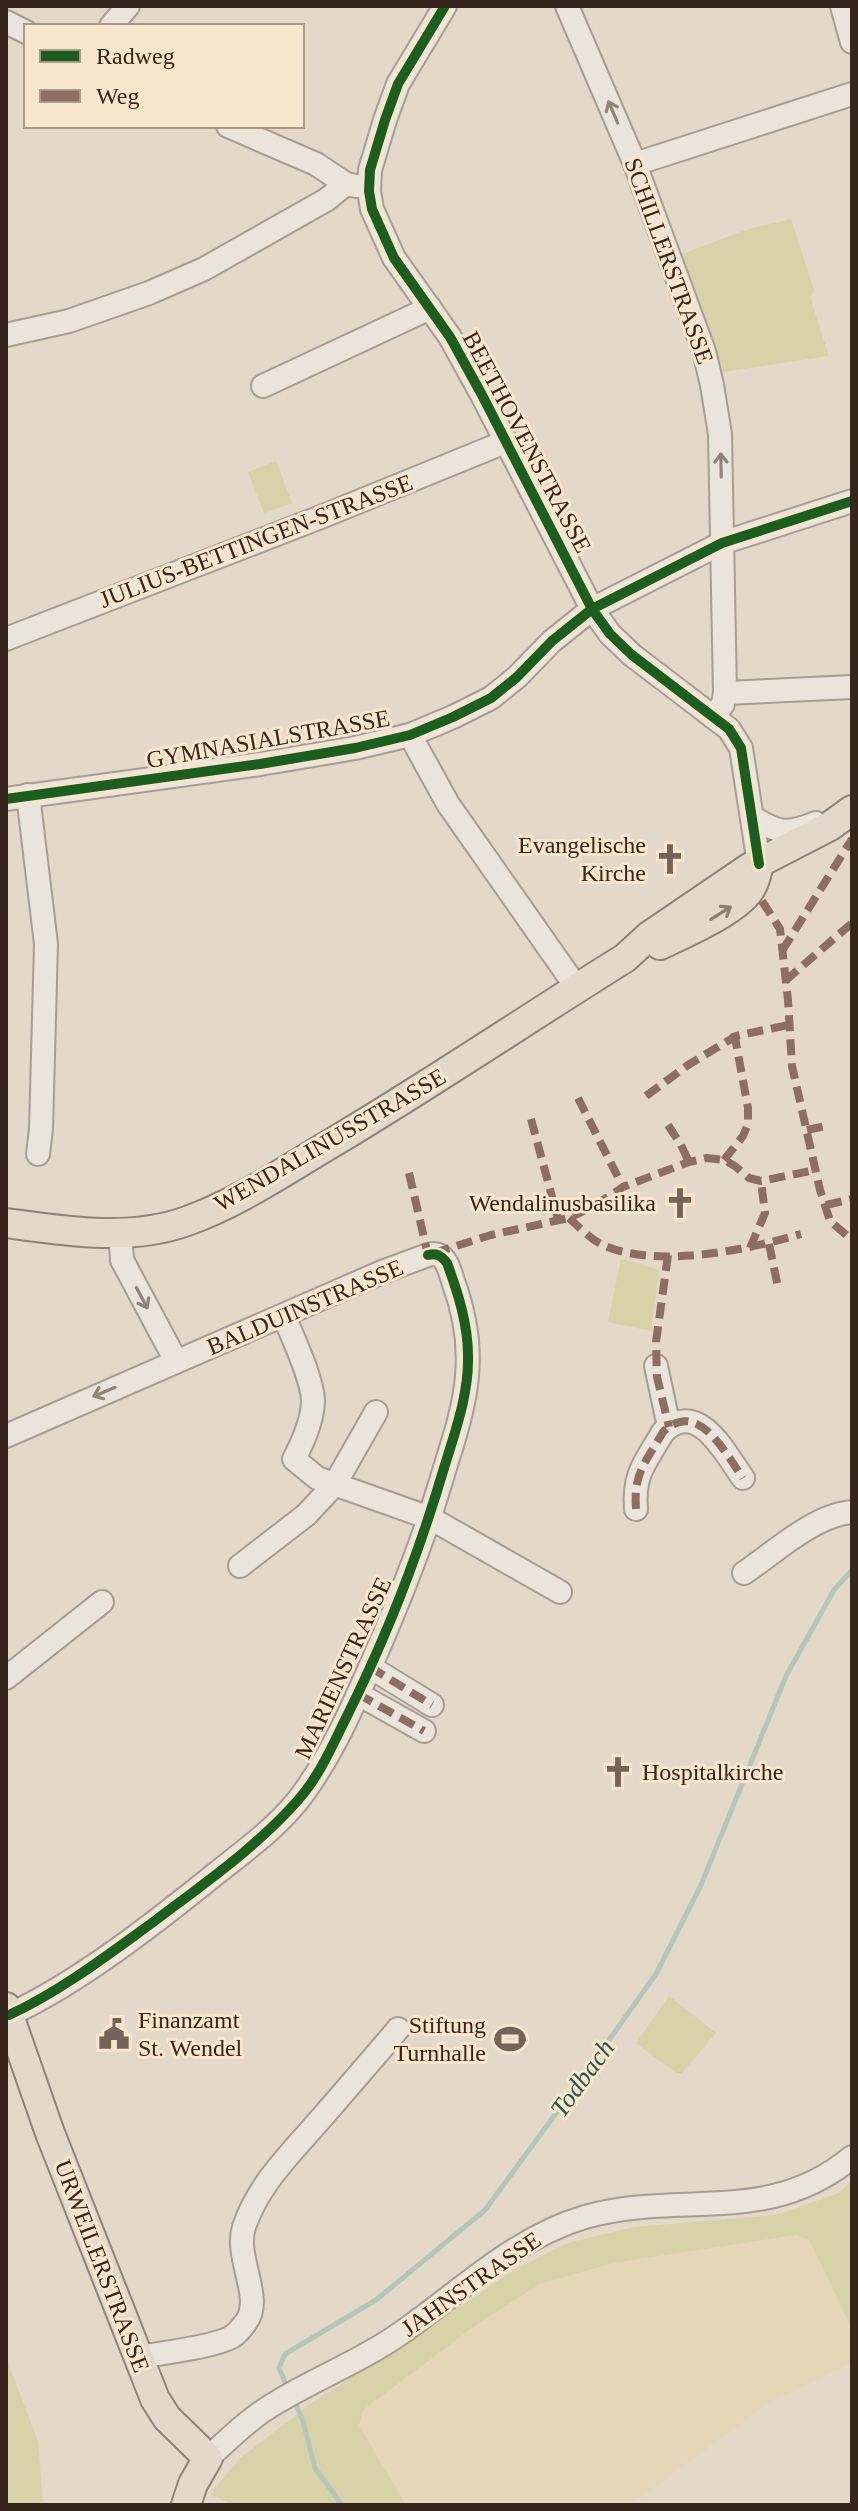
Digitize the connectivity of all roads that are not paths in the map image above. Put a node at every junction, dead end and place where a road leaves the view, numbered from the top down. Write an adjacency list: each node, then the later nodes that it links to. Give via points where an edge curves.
1 (128, 6): 6 (street)
2 (445, 6): 13 (street, BEETHOVENSTRASSE, via 398,84 375,150)
3 (567, 6): 11 (street, SCHILLERSTRASSE, one-way to 3)
4 (842, 6): 8 (street)
5 (6, 22): 7 (street)
6 (113, 24)
7 (24, 31)
8 (852, 42)
9 (852, 94): 11 (street)
10 (233, 128): 12 (street, via 316,164)
11 (635, 164): 19 (street, SCHILLERSTRASSE, one-way to 11, via 720,434 710,374)
12 (346, 184): 13 (street); 15 (street, via 204,269 69,321)
13 (369, 191): 14 (street, BEETHOVENSTRASSE, via 380,232)
14 (430, 308): 16 (street); 17 (street, BEETHOVENSTRASSE)
15 (6, 335)
16 (263, 386)
17 (505, 442): 20 (street, BEETHOVENSTRASSE); 21 (street, JULIUS-BETTINGEN-STRASSE)
18 (852, 501): 19 (street, GYMNASIALSTRASSE)
19 (722, 543): 20 (street, GYMNASIALSTRASSE); 23 (street, SCHILLERSTRASSE)
20 (592, 609): 24 (street, BEETHOVENSTRASSE, via 632,655); 25 (street, GYMNASIALSTRASSE, via 491,698)
21 (6, 639)
22 (852, 687): 23 (street)
23 (725, 693): 24 (street, SCHILLERSTRASSE)
24 (713, 717): 28 (street, BEETHOVENSTRASSE, via 741,748)
25 (410, 735): 26 (street, GYMNASIALSTRASSE, via 260,764); 30 (street, via 448,804)
26 (17, 797): 31 (street, GYMNASIALSTRASSE, via 46,944)
27 (852, 810): 28 (street, via 784,832); 29 (main road)
28 (754, 818): 29 (street, BEETHOVENSTRASSE)
29 (759, 864): 30 (main road, WENDALINUSSTRASSE, via 740,901)
30 (577, 988): 33 (main road, WENDALINUSSTRASSE, via 228,1203 186,1222)
31 (38, 1154)
32 (6, 1223): 33 (main road, WENDALINUSSTRASSE)
33 (120, 1232): 36 (street, BALDUINSTRASSE, one-way to 36, via 122,1260)
34 (434, 1253): 35 (street, BALDUINSTRASSE); 45 (street, MARIENSTRASSE, via 447,1263 465,1323 468,1357 455,1434)
35 (284, 1316): 36 (street, BALDUINSTRASSE); 42 (street, via 313,1401 294,1459 317,1478)
36 (176, 1361): 40 (street, BALDUINSTRASSE, one-way to 40)
37 (656, 1366): 39 (street)
38 (376, 1412): 42 (street)
39 (669, 1427): 41 (street, via 693,1421 703,1427); 43 (street, via 637,1476)
40 (6, 1436)
41 (743, 1478)
42 (335, 1484): 45 (street); 46 (street, via 306,1515)
43 (636, 1509)
44 (852, 1512): 47 (street, via 825,1519)
45 (430, 1518): 48 (street); 50 (street, MARIENSTRASSE)
46 (240, 1566)
47 (744, 1573)
48 (560, 1592)
49 (102, 1602): 51 (street)
50 (370, 1667): 52 (street, MARIENSTRASSE); 53 (street)
51 (6, 1678)
52 (358, 1694): 54 (street); 55 (street, MARIENSTRASSE, via 325,1760 271,1829 111,1953 32,2004)
53 (432, 1705)
54 (424, 1731)
55 (8, 2011): 58 (main road, URWEILERSTRASSE)
56 (398, 2029): 58 (street, via 273,2173 252,2206 242,2231 252,2308 248,2320 232,2337)
57 (852, 2157): 59 (street, JAHNSTRASSE, via 803,2189 764,2199 626,2208 546,2231 379,2347 278,2401)
58 (138, 2357): 59 (main road, URWEILERSTRASSE, via 167,2418)
59 (208, 2458): 60 (main road)
60 (186, 2505)

